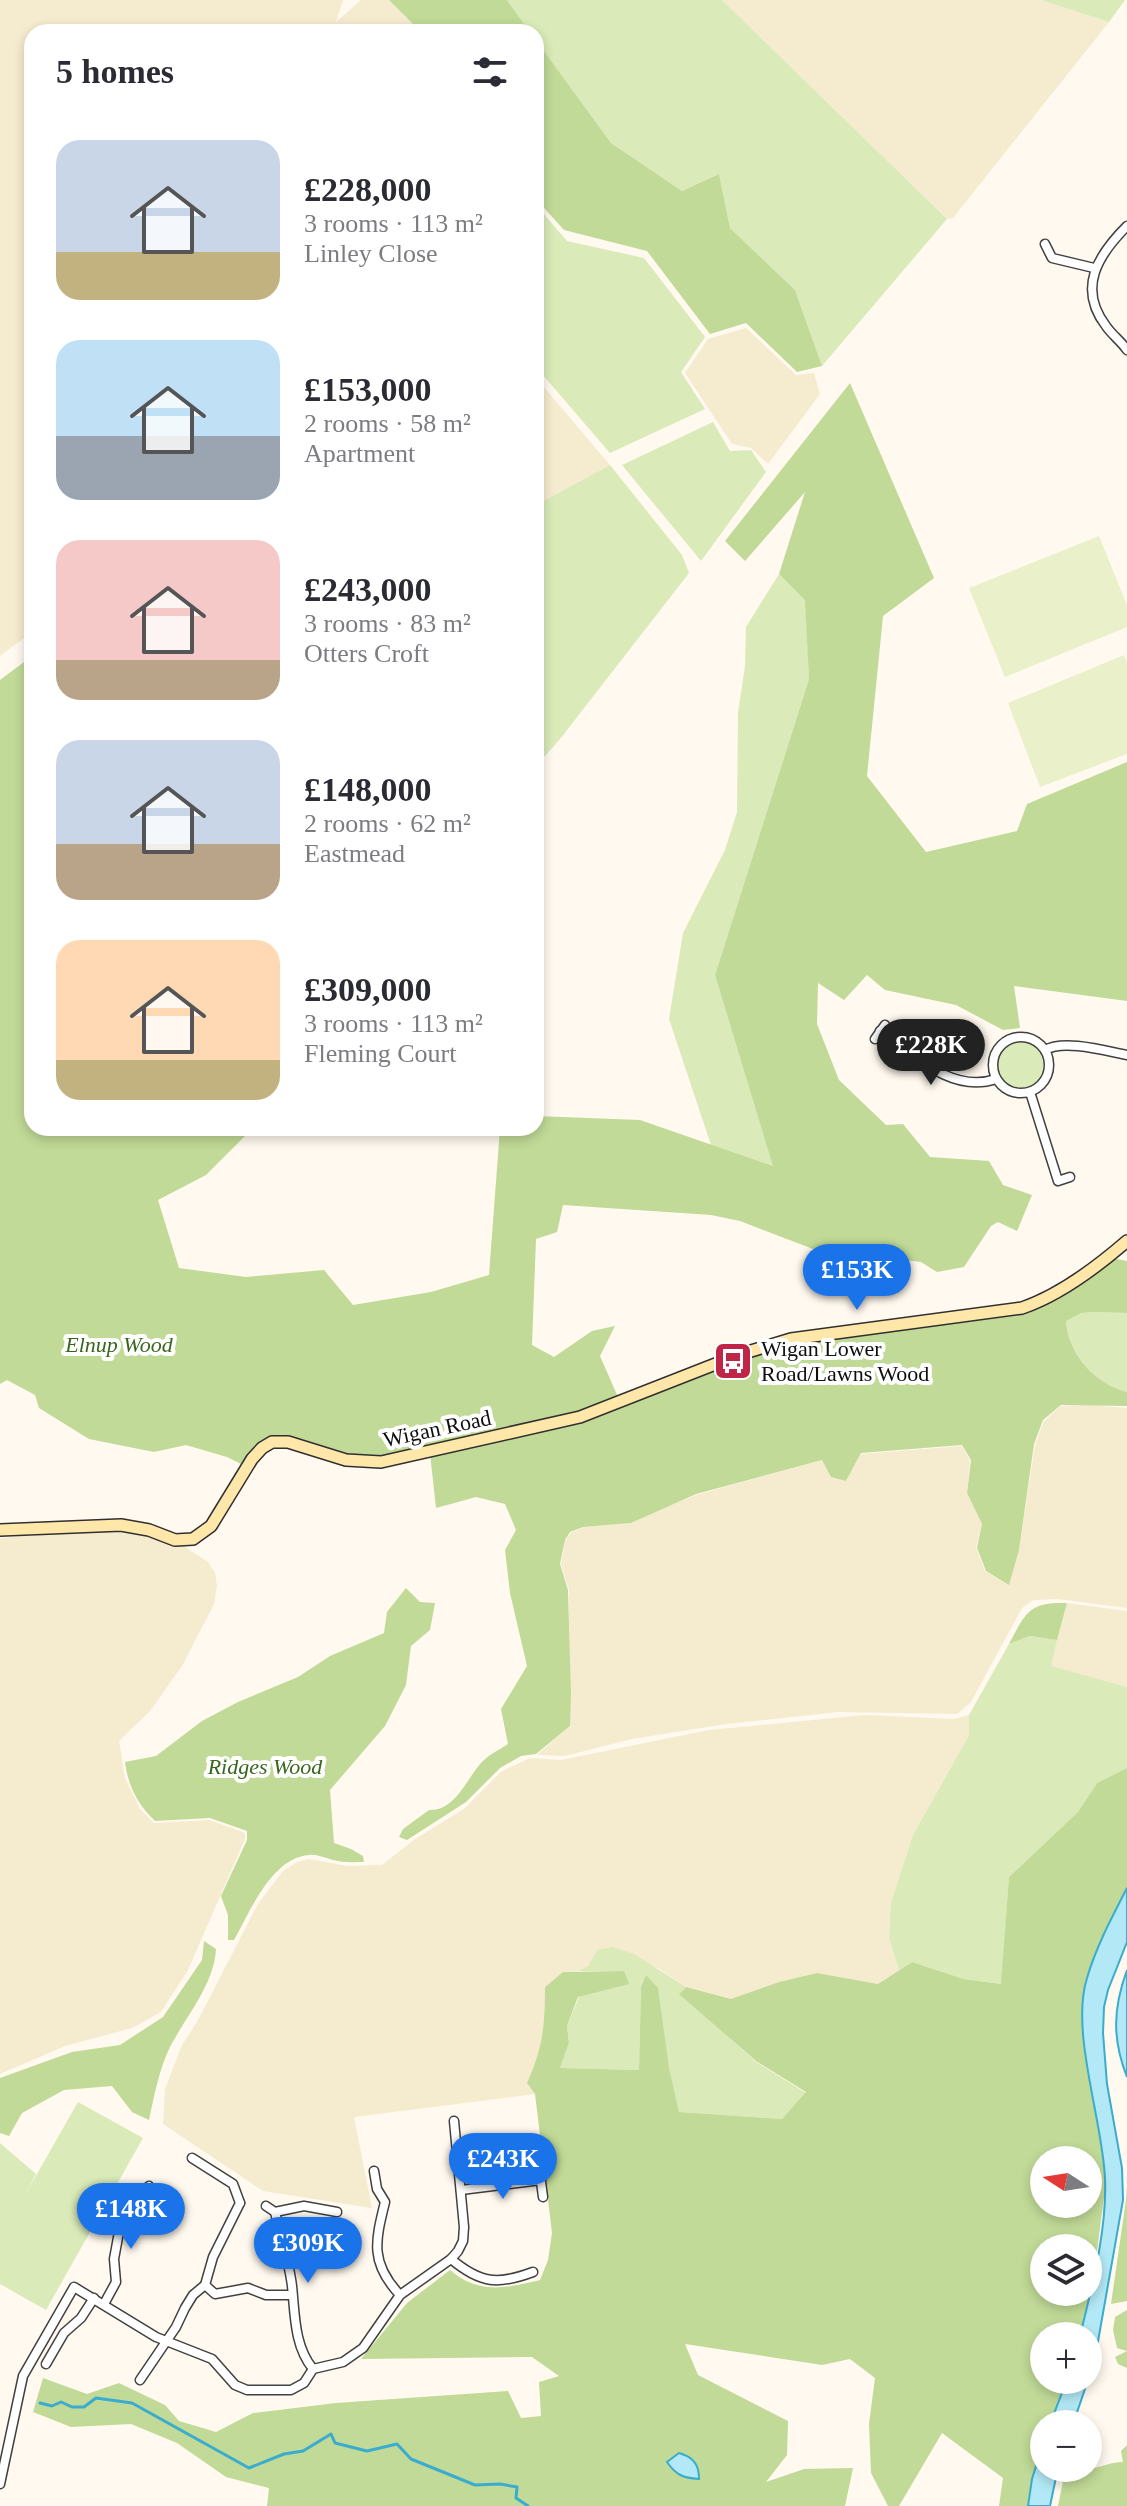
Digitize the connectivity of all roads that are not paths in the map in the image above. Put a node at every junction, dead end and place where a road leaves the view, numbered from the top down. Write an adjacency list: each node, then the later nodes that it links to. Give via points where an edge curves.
1 (1127, 226): 3 (street)
2 (1045, 244): 3 (street, via 1052,258)
3 (1094, 268): 4 (street, via 1094,303)
4 (1127, 350)
5 (880, 1032): 8 (street, via 943,1076 977,1083)
6 (1045, 1050): 7 (street, via 1067,1045); 8 (street, via 1023,1036 1006,1041 995,1054); 9 (street, via 1048,1075)
7 (1127, 1055)
8 (996, 1079): 9 (street, via 1014,1093)
9 (1030, 1092): 10 (street, via 1058,1181)
10 (1070, 1177)
11 (1127, 1241): 12 (main road, Wigan Road, via 1052,1295 1022,1308 791,1339 560,1422 381,1462 346,1460 272,1442 252,1459 211,1526 193,1539 175,1540 121,1525)
12 (0, 1530)
13 (454, 2121): 19 (street)
14 (192, 2158): 21 (street, via 233,2184)
15 (539, 2167): 17 (street)
16 (374, 2171): 27 (street, via 385,2202)
17 (541, 2180): 19 (street); 20 (street)
18 (149, 2186): 34 (street, via 119,2232 109,2259 116,2282)
19 (461, 2190): 28 (street, via 463,2241)
20 (543, 2197)
21 (240, 2203): 22 (street); 30 (street)
22 (251, 2203)
23 (266, 2206): 24 (street)
24 (275, 2212): 25 (street, via 304,2206); 31 (street)
25 (337, 2212)
26 (369, 2217): 27 (street)
27 (380, 2220): 32 (street, via 378,2262)
28 (451, 2259): 29 (street, via 469,2274 502,2282); 32 (street)
29 (533, 2272)
30 (205, 2285): 31 (street, via 215,2294 248,2288 266,2295); 35 (street)
31 (292, 2295): 37 (street, via 304,2358)
32 (400, 2295): 37 (street, via 363,2348 343,2362)
33 (94, 2298): 34 (street); 36 (street); 39 (street, via 74,2287 23,2376)
34 (104, 2304): 35 (street)
35 (165, 2340): 37 (street, via 212,2359 235,2385 247,2390 291,2390); 38 (street)
36 (46, 2364)
37 (313, 2369)
38 (140, 2380)
39 (0, 2484)

